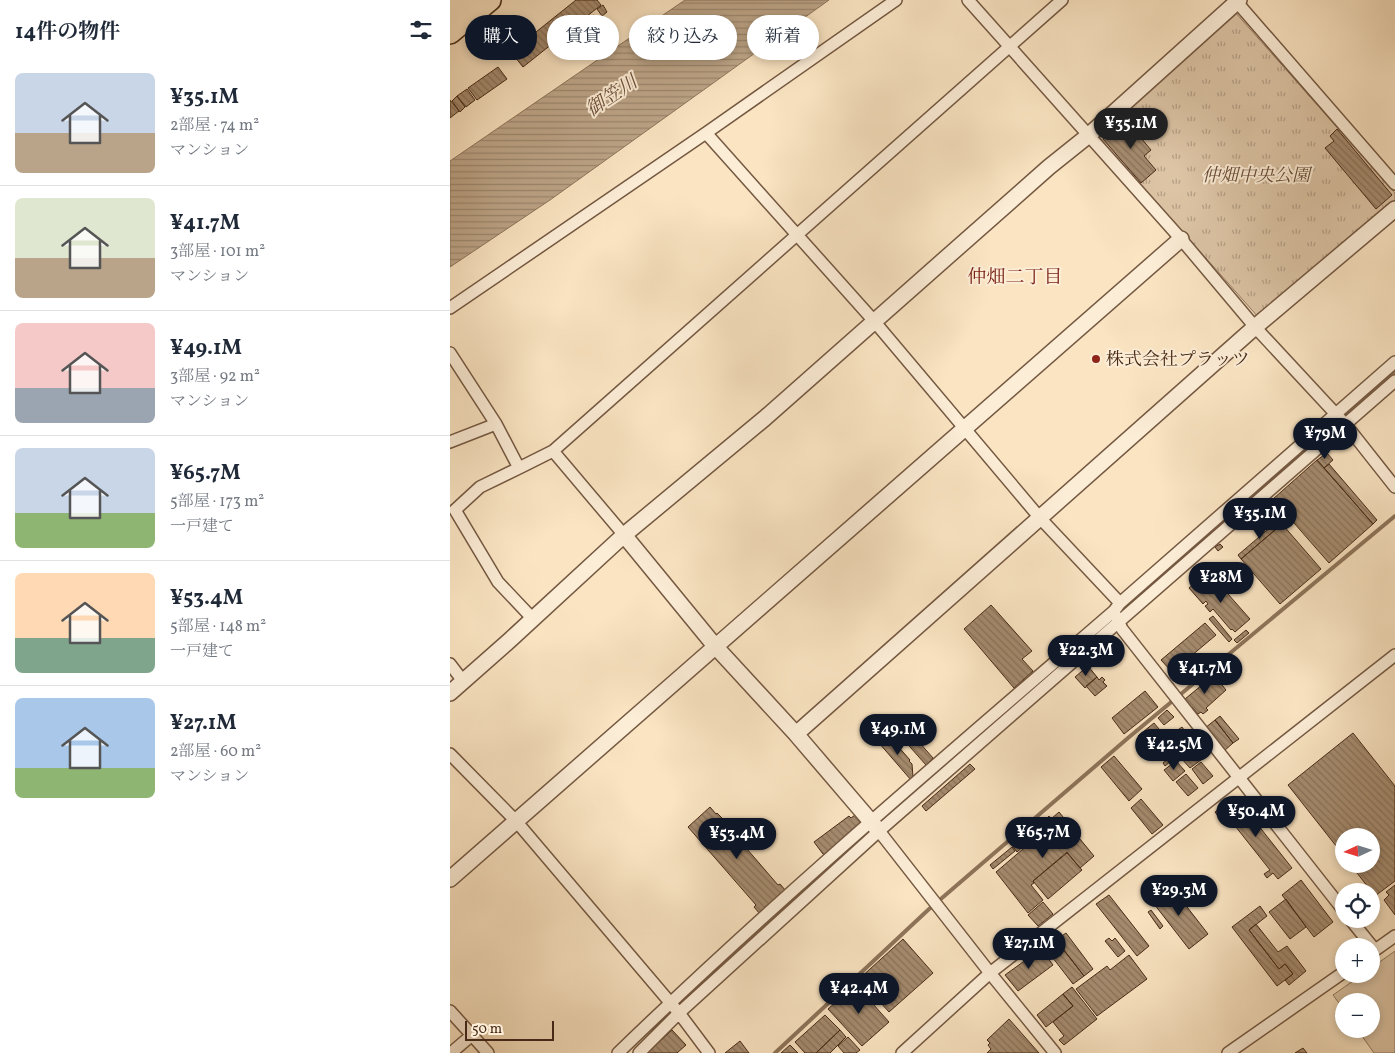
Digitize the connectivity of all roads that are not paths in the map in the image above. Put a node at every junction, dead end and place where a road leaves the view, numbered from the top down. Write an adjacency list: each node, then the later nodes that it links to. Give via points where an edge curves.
1 (465, 0): 7 (highway)
2 (490, 0): 8 (highway)
3 (896, 0): 10 (street)
4 (968, 0): 9 (street)
5 (1062, 0): 9 (street)
6 (1237, 1): 11 (street); 12 (street)
7 (450, 11)
8 (450, 33)
9 (1009, 48): 11 (street); 14 (street)
10 (706, 133): 14 (street); 16 (street)
11 (1089, 136): 15 (street); 17 (street, via 1049,167)
12 (1395, 184)
13 (1395, 209): 18 (street)
14 (797, 235): 17 (street); 27 (street)
15 (1181, 239): 18 (street); 25 (street)
16 (450, 308)
17 (874, 321): 25 (street); 31 (street, via 765,418)
18 (1255, 327): 22 (street); 30 (street)
19 (450, 353): 23 (street)
20 (1395, 362): 22 (street)
21 (1395, 381): 24 (street)
22 (1334, 414): 24 (street); 32 (street)
23 (496, 424): 26 (street); 28 (street)
24 (1346, 425): 29 (street); 34 (street)
25 (964, 427): 30 (street); 35 (street)
26 (450, 442)
27 (553, 451): 28 (street); 31 (street)
28 (519, 468): 33 (street, via 480,487 455,510 498,582)
29 (1395, 487)
30 (1040, 518): 32 (street); 40 (street)
31 (624, 535): 33 (street); 35 (street)
32 (1117, 607): 34 (street); 44 (street)
33 (533, 619): 38 (street)
34 (1119, 622): 42 (street); 44 (street)
35 (715, 646): 40 (street); 43 (street)
36 (1395, 655): 42 (street)
37 (450, 664): 38 (street)
38 (464, 681): 39 (street)
39 (450, 692)
40 (796, 734): 44 (street)
41 (450, 754): 43 (street)
42 (1238, 778): 46 (street); 49 (street)
43 (516, 821): 45 (street); 51 (street)
44 (875, 826): 49 (street); 51 (street); 53 (street)
45 (450, 879)
46 (1335, 901)
47 (1395, 936): 48 (street)
48 (1380, 947)
49 (990, 973): 60 (street); 61 (street)
50 (1335, 978): 62 (street)
51 (670, 1003): 53 (street); 57 (street)
52 (450, 1011): 54 (street)
53 (679, 1013): 58 (street); 59 (street)
54 (472, 1035): 55 (street); 56 (street)
55 (451, 1053)
56 (488, 1053)
57 (618, 1053)
58 (638, 1053)
59 (709, 1053)
60 (902, 1053)
61 (1055, 1053)
62 (1228, 1053)

